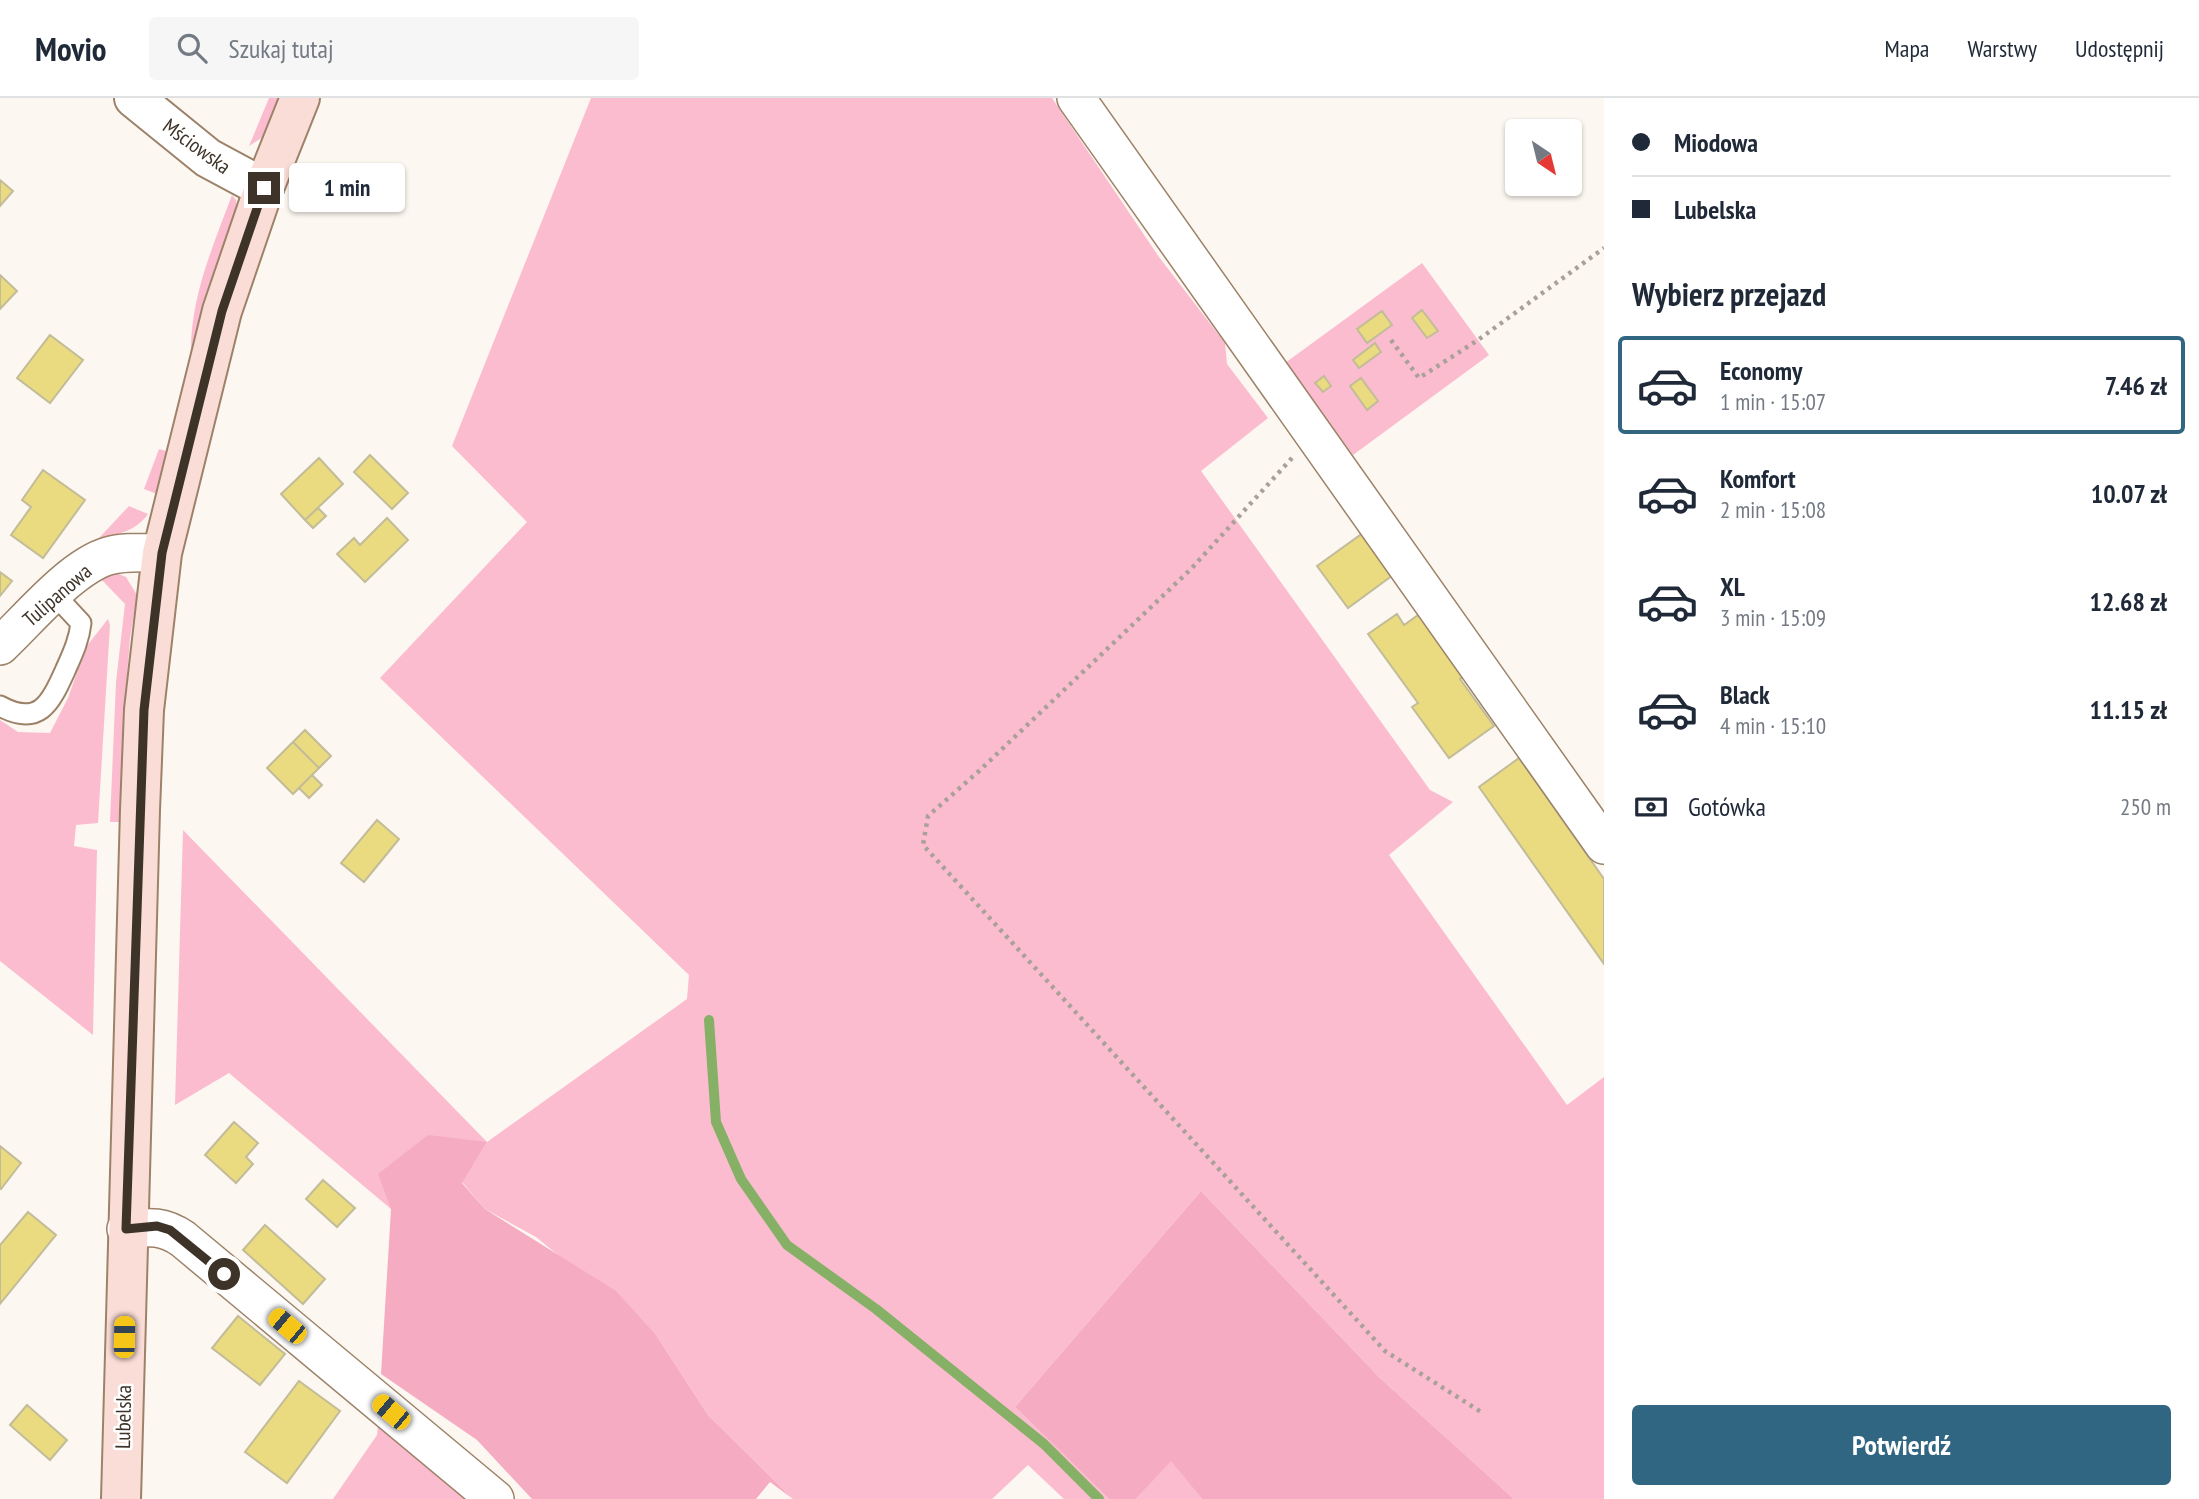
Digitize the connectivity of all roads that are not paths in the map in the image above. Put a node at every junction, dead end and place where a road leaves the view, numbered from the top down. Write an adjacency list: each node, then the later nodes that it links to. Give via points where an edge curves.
1 (134, 98): 4 (street, Mściowska, via 208,158)
2 (300, 98): 4 (main road, Lubelska)
3 (1076, 98): 9 (street)
4 (264, 188): 5 (main road, Lubelska, via 222,311)
5 (162, 553): 6 (street, Tulipanowa, via 98,559); 10 (main road, Lubelska, via 144,710)
6 (55, 595): 7 (street, Tulipanowa); 8 (lane, via 81,624 80,639 51,703 37,712 16,715)
7 (0, 646)
8 (0, 706)
9 (1604, 845)
10 (126, 1229): 11 (main road, Lubelska); 12 (street, via 157,1226 183,1239)
11 (121, 1499)
12 (495, 1499)

